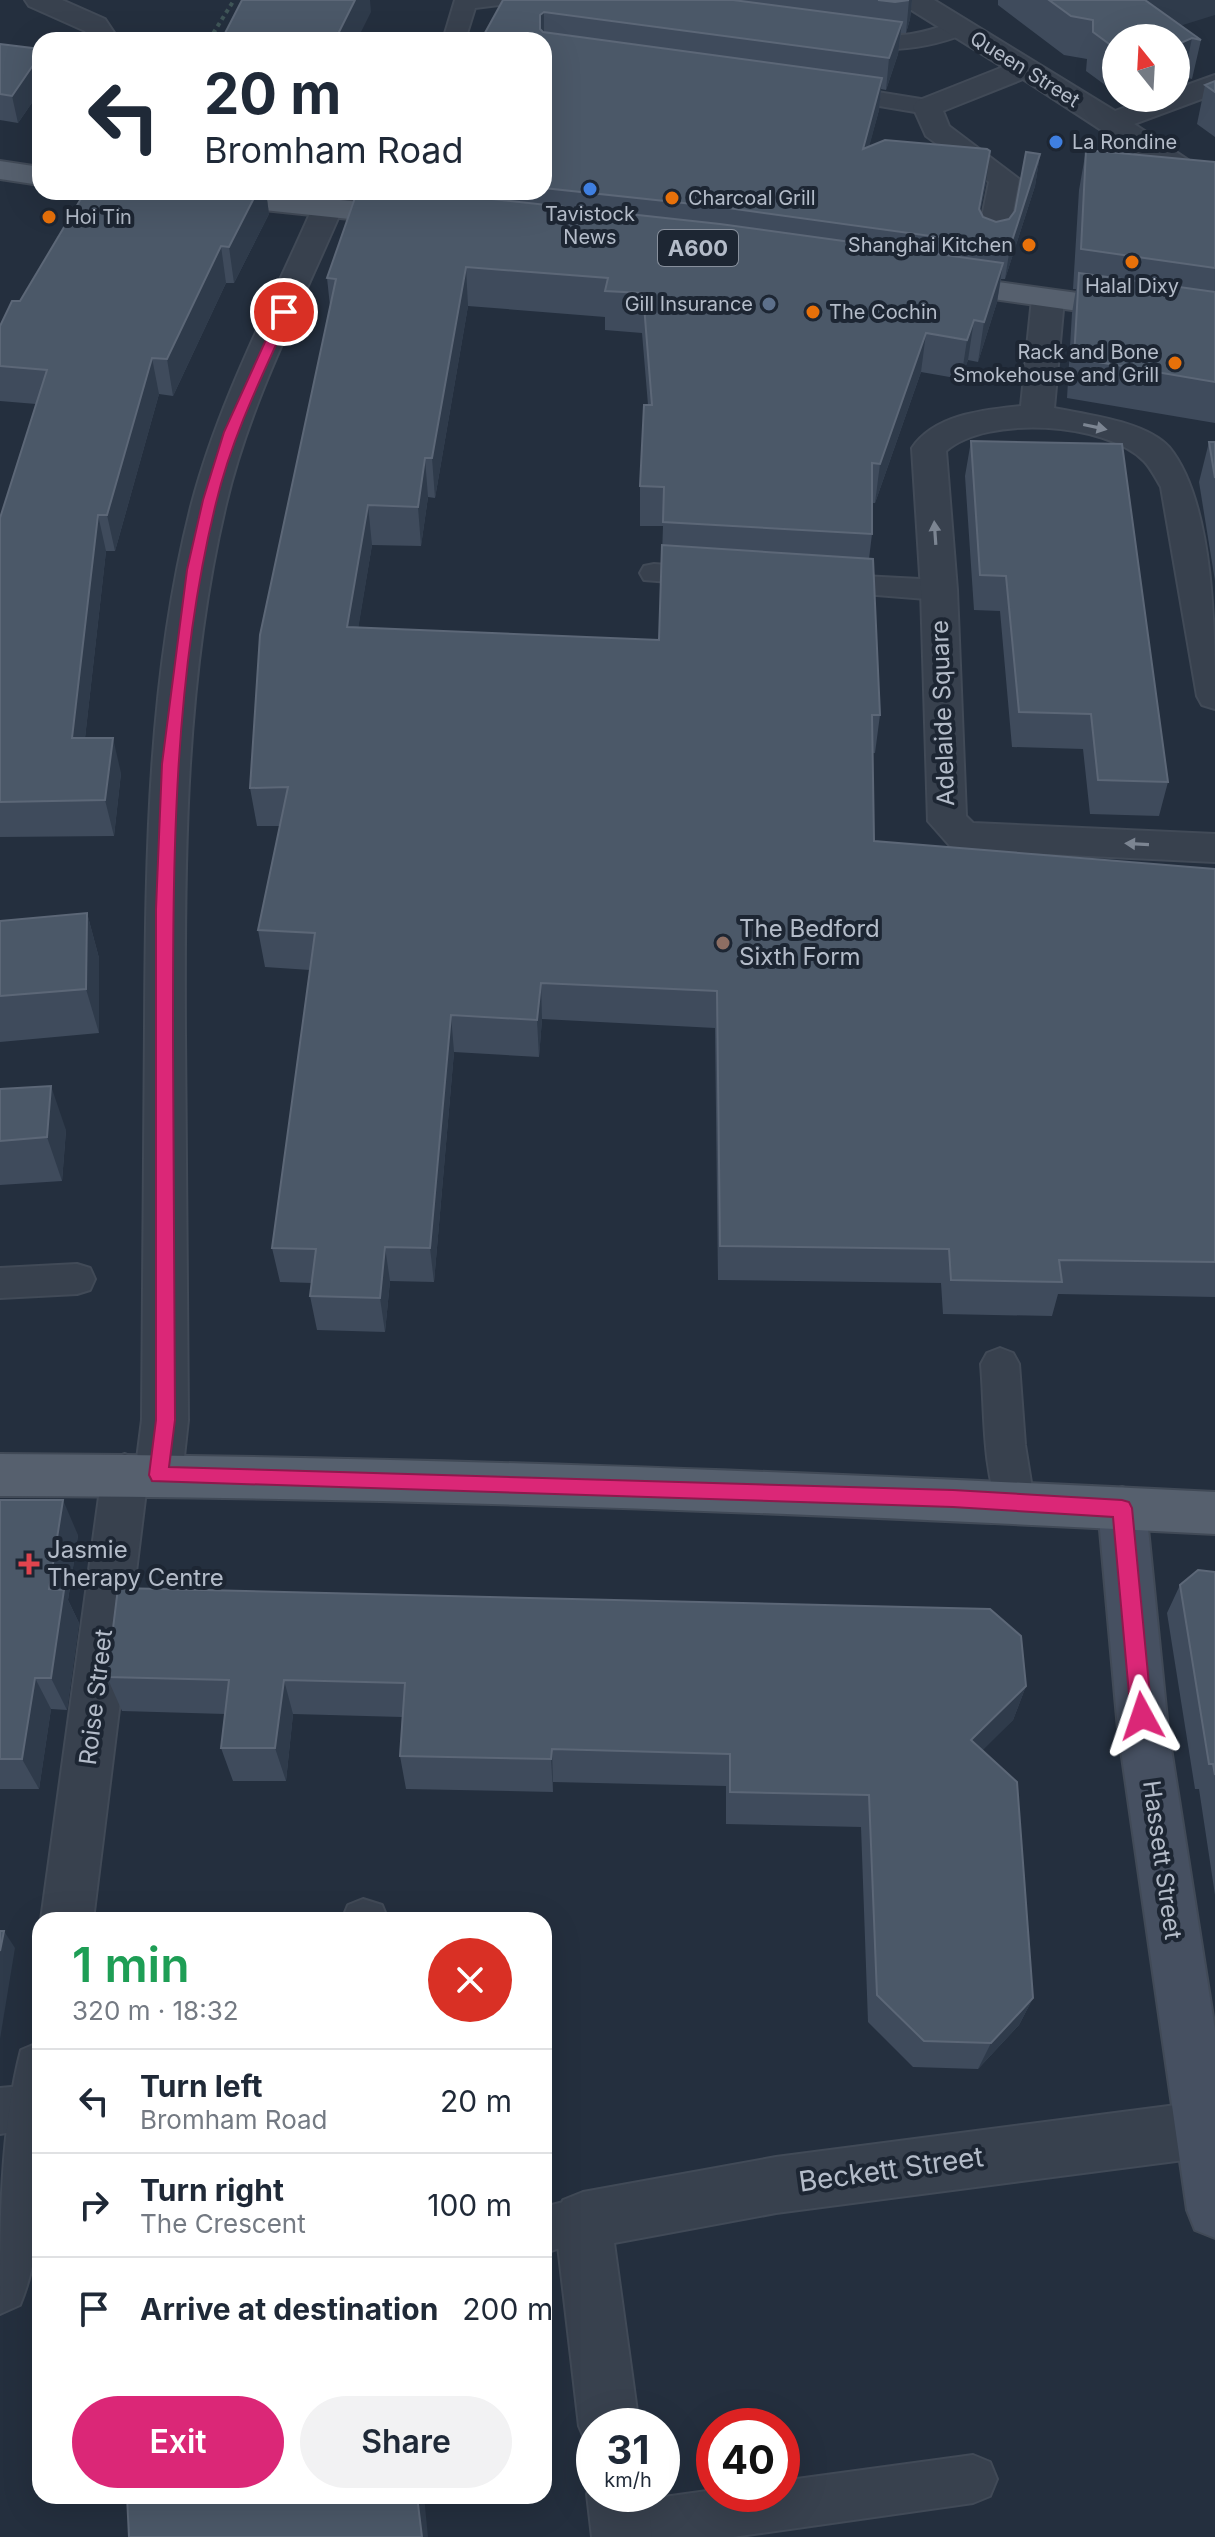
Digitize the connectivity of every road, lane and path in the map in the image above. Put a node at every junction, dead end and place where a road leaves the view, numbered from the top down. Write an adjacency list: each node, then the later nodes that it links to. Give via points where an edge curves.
1 (39, 0): 6 (street, via 95,25)
2 (234, 0): 7 (path)
3 (491, 0): 8 (lane, via 465,2)
4 (915, 0): 5 (street, Queen Street)
5 (959, 28): 9 (lane, via 928,41 892,44); 10 (street, Queen Street)
6 (100, 32)
7 (214, 32)
8 (456, 32)
9 (830, 36)
10 (1023, 69): 13 (street); 14 (street, Queen Street)
11 (1215, 84): 14 (street)
12 (806, 88): 13 (lane)
13 (927, 107): 21 (street, via 936,130 1004,179)
14 (1112, 122): 17 (street, Queen Street)
15 (0, 170): 16 (main road)
16 (32, 175)
17 (1215, 191)
18 (249, 200): 19 (main road)
19 (327, 209): 20 (main road); 36 (street, Roise Street, via 231,432 194,570 170,764 165,909 165,1420)
20 (429, 218)
21 (992, 242)
22 (919, 280): 23 (main road)
23 (1048, 299): 24 (main road); 25 (street)
24 (1215, 321)
25 (1037, 415): 29 (street, Adelaide Square, one-way to 25, via 929,448 944,435 981,421); 30 (street, Adelaide Square, one-way to 30, via 1118,432 1156,453 1178,487)
26 (654, 573): 27 (lane)
27 (733, 577)
28 (796, 581): 29 (lane)
29 (939, 590): 31 (street, Adelaide Square, one-way to 29, via 964,836 947,821)
30 (1215, 696)
31 (1215, 848)
32 (77, 1279): 33 (lane)
33 (0, 1283)
34 (1000, 1364): 37 (lane)
35 (0, 1475): 36 (main road)
36 (142, 1475): 37 (main road); 40 (street, Roise Street)
37 (1015, 1501): 38 (main road)
38 (1122, 1508): 39 (main road); 42 (street, Hassett Street, via 1143,1729)
39 (1215, 1513)
40 (68, 1912)
41 (24, 2096): 45 (street)
42 (1208, 2128): 43 (street, Hassett Street); 44 (street, Beckett Street, via 776,2185)
43 (1215, 2210)
44 (564, 2225): 46 (street, Beckett Street)
45 (0, 2285)
46 (605, 2408)
47 (973, 2479): 48 (lane)
48 (620, 2520)

